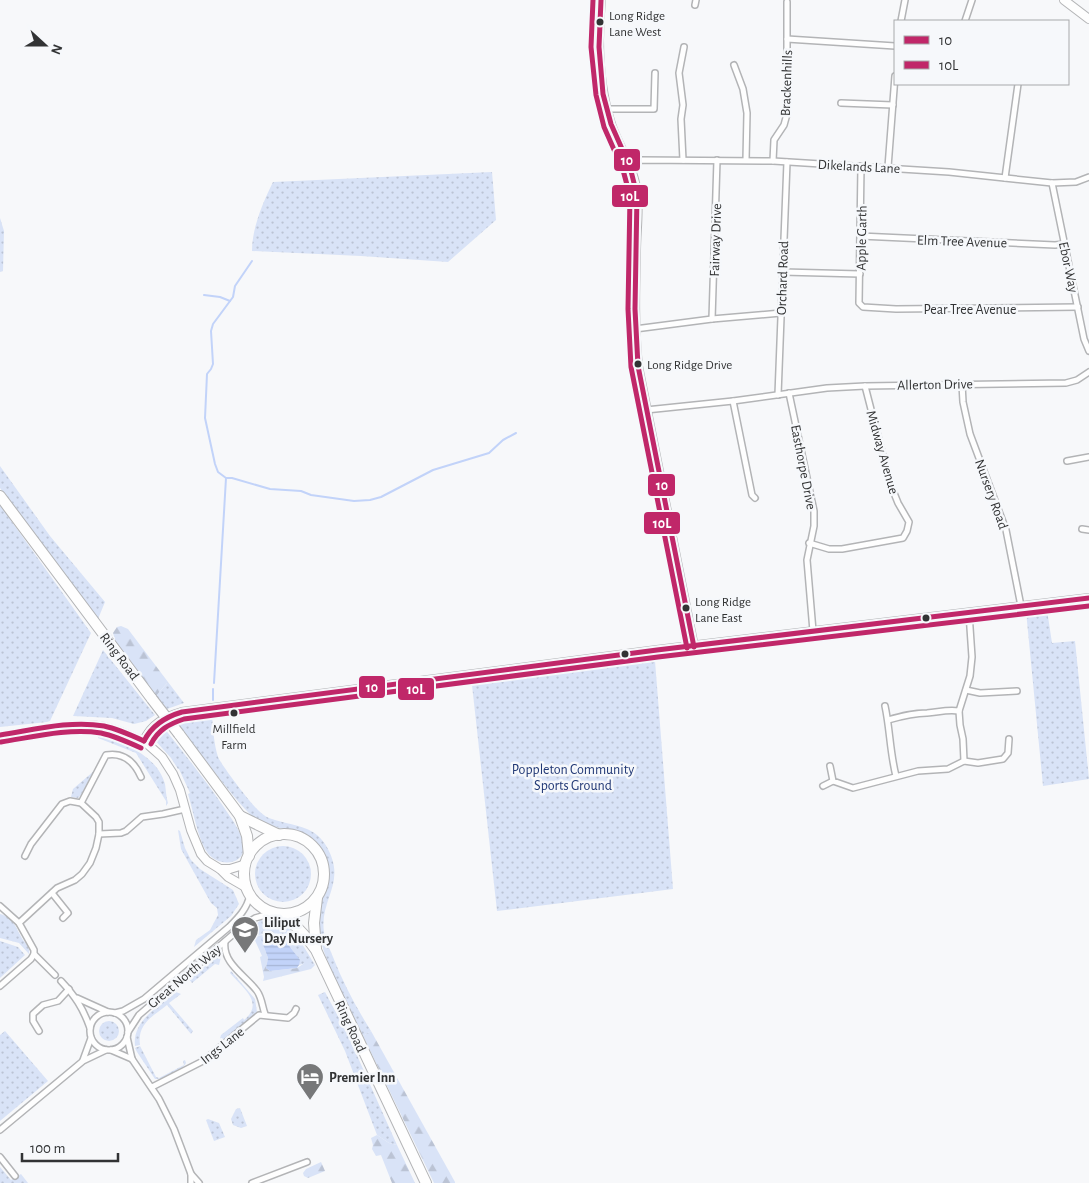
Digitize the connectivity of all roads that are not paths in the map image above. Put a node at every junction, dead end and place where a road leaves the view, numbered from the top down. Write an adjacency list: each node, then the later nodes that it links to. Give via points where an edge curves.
1 (601, 0): 18 (street, via 599,61)
2 (905, 0): 6 (street)
3 (972, 0): 7 (street)
4 (1064, 0): 8 (street)
5 (787, 2): 9 (street, Brackenhills)
6 (901, 20)
7 (965, 20)
8 (1089, 20)
9 (788, 40): 10 (street); 22 (street, Brackenhills, via 787,114 774,140)
10 (894, 46)
11 (684, 48): 19 (street, via 679,73 683,105)
12 (734, 65): 21 (street, via 744,89)
13 (655, 73): 18 (street, via 654,109)
14 (894, 85): 17 (street)
15 (1018, 85): 28 (street)
16 (841, 102): 17 (street)
17 (893, 105): 26 (street)
18 (607, 109): 24 (street)
19 (683, 160): 20 (street, Dikelands Lane); 24 (street, Dikelands Lane, via 640,160)
20 (717, 160): 21 (street, Dikelands Lane); 37 (street, Fairway Drive)
21 (746, 160): 22 (street, Dikelands Lane)
22 (773, 161): 23 (street, Dikelands Lane)
23 (787, 162): 25 (street, Dikelands Lane); 32 (street, Orchard Road)
24 (629, 165): 38 (street, via 637,196)
25 (861, 166): 26 (street, Dikelands Lane); 30 (street, Apple Garth)
26 (888, 168): 28 (street, Dikelands Lane)
27 (1089, 177): 29 (street, Dikelands Lane, via 1076,182)
28 (1005, 178): 29 (street, Dikelands Lane)
29 (1052, 183): 31 (street, Ebor Way)
30 (860, 236): 31 (street, Elm Tree Avenue); 33 (street, Apple Garth)
31 (1064, 244): 34 (street, Ebor Way)
32 (783, 272): 33 (street); 36 (street, Orchard Road)
33 (860, 274): 35 (street, Apple Garth, via 859,303)
34 (1078, 307): 35 (street, Pear Tree Avenue); 39 (street, Ebor Way)
35 (863, 308)
36 (781, 312): 37 (street); 44 (street, Orchard Road)
37 (712, 319): 38 (street)
38 (635, 329): 46 (street)
39 (1089, 351)
40 (1089, 372): 41 (street, Allerton Drive, via 1066,383)
41 (962, 384): 42 (street, Allerton Drive); 55 (street, Nursery Road, via 970,434 1006,530)
42 (865, 386): 43 (street, Allerton Drive); 53 (street, Midway Avenue, via 890,483 909,522 907,531 903,538 842,549)
43 (789, 393): 44 (street, Allerton Drive); 53 (street, Easthorpe Drive, via 814,511)
44 (778, 394): 45 (street, Allerton Drive)
45 (733, 401): 46 (street, Allerton Drive); 50 (street)
46 (646, 410): 58 (street)
47 (1089, 457): 48 (street)
48 (1067, 461)
49 (0, 496): 75 (highway, Ring Road, bridge)
50 (755, 498)
51 (1082, 529): 52 (street)
52 (1089, 530)
53 (809, 543): 57 (street, Easthorpe Drive, via 806,560)
54 (1089, 598): 55 (street)
55 (1021, 606): 56 (street)
56 (969, 613): 57 (street); 59 (street, via 972,657)
57 (814, 631): 58 (street)
58 (694, 647): 66 (street, via 182,712 156,723)
59 (966, 690): 60 (street, via 980,693); 62 (street)
60 (1017, 691)
61 (885, 706): 63 (street)
62 (959, 710): 63 (street, via 908,714); 67 (street)
63 (888, 720): 69 (street)
64 (0, 735): 66 (street, via 102,725)
65 (1009, 739): 67 (street, via 1008,753 1003,759 978,763)
66 (144, 741): 74 (street, via 168,765)
67 (964, 761): 69 (street, via 948,769)
68 (830, 766): 71 (street)
69 (896, 776): 71 (street, via 853,788)
70 (141, 777): 73 (street, via 131,761 121,754 106,755)
71 (832, 781): 72 (street)
72 (823, 786)
73 (81, 803): 76 (street, via 99,822); 78 (street, via 70,801 62,804 31,844 26,854)
74 (185, 809): 76 (street, via 142,817 126,832); 80 (street, via 200,854)
75 (240, 816): 77 (highway, Ring Road); 79 (highway, Ring Road, via 247,836)
76 (99, 834): 82 (street, via 90,863 82,874)
77 (279, 835): 79 (highway, via 265,840); 83 (highway, via 288,834 304,840 321,858 324,874)
78 (34, 857)
79 (247, 860): 80 (street, via 230,869); 81 (highway, via 244,876)
80 (220, 869): 81 (street)
81 (248, 891): 85 (highway, via 256,902); 98 (street, Great North Way, via 243,912 228,927 144,999)
82 (52, 892): 86 (street, via 68,913); 87 (street)
83 (317, 898): 85 (highway, via 292,914); 89 (highway, Ring Road, via 314,923)
84 (0, 906): 87 (street)
85 (275, 913): 88 (street, Great North Way, via 248,922); 89 (highway, Ring Road, via 287,918)
86 (63, 918)
87 (19, 924): 90 (street)
88 (225, 942): 99 (street, via 225,955 257,991); 102 (street, Great North Way, via 139,1015)
89 (316, 950): 116 (highway, Ring Road)
90 (34, 954): 91 (street); 93 (street)
91 (54, 975)
92 (61, 981): 94 (street)
93 (0, 986)
94 (68, 989): 95 (street); 101 (street, via 58,1001 42,1005 33,1014)
95 (76, 998): 97 (street); 100 (street)
96 (296, 1009): 99 (street, via 288,1018)
97 (108, 1012): 98 (street); 100 (street, via 98,1015)
98 (115, 1013): 102 (street, via 124,1020)
99 (264, 1014): 107 (street, Ings Lane, via 203,1061)
100 (90, 1028): 103 (street)
101 (39, 1031)
102 (127, 1034): 104 (street, via 121,1046); 105 (street)
103 (91, 1038): 104 (street, via 98,1047); 106 (street)
104 (108, 1050): 105 (street); 106 (street)
105 (132, 1059): 107 (street)
106 (83, 1061): 108 (street)
107 (152, 1087): 111 (street, via 169,1118)
108 (0, 1130)
109 (0, 1157): 112 (street)
110 (308, 1162): 115 (street)
111 (191, 1174): 113 (street); 114 (street)
112 (15, 1176)
113 (191, 1183)
114 (199, 1183)
115 (252, 1183)
116 (426, 1183)

